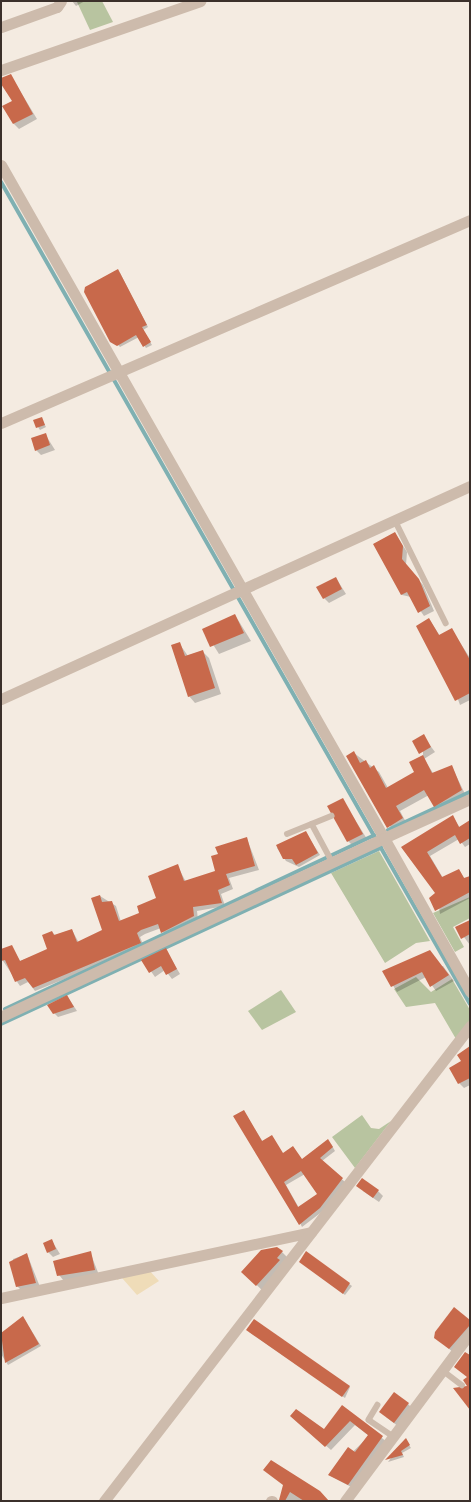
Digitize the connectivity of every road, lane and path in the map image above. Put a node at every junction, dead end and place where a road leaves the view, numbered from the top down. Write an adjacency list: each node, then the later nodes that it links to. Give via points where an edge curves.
1 (61, 1): 3 (street, via 57,7)
2 (200, 1): 4 (street)
3 (2, 24)
4 (1, 70)
5 (1, 165): 7 (street)
6 (470, 220): 7 (street)
7 (114, 374): 8 (street); 11 (street)
8 (1, 423)
9 (470, 486): 10 (street)
10 (395, 520): 11 (street); 12 (lane)
11 (239, 591): 13 (street); 18 (street)
12 (446, 623)
13 (1, 699)
14 (470, 799): 18 (street)
15 (331, 816): 16 (lane)
16 (312, 824): 17 (lane); 19 (lane)
17 (287, 834)
18 (380, 840): 19 (street); 20 (street)
19 (330, 858): 21 (street)
20 (470, 992)
21 (1, 1017)
22 (470, 1026): 23 (street)
23 (311, 1232): 24 (street); 30 (street)
24 (1, 1298)
25 (470, 1333): 26 (street)
26 (442, 1370): 27 (lane); 29 (street)
27 (462, 1385)
28 (378, 1405): 29 (lane, via 369,1420)
29 (390, 1435): 31 (street)
30 (104, 1501)
31 (345, 1501)

